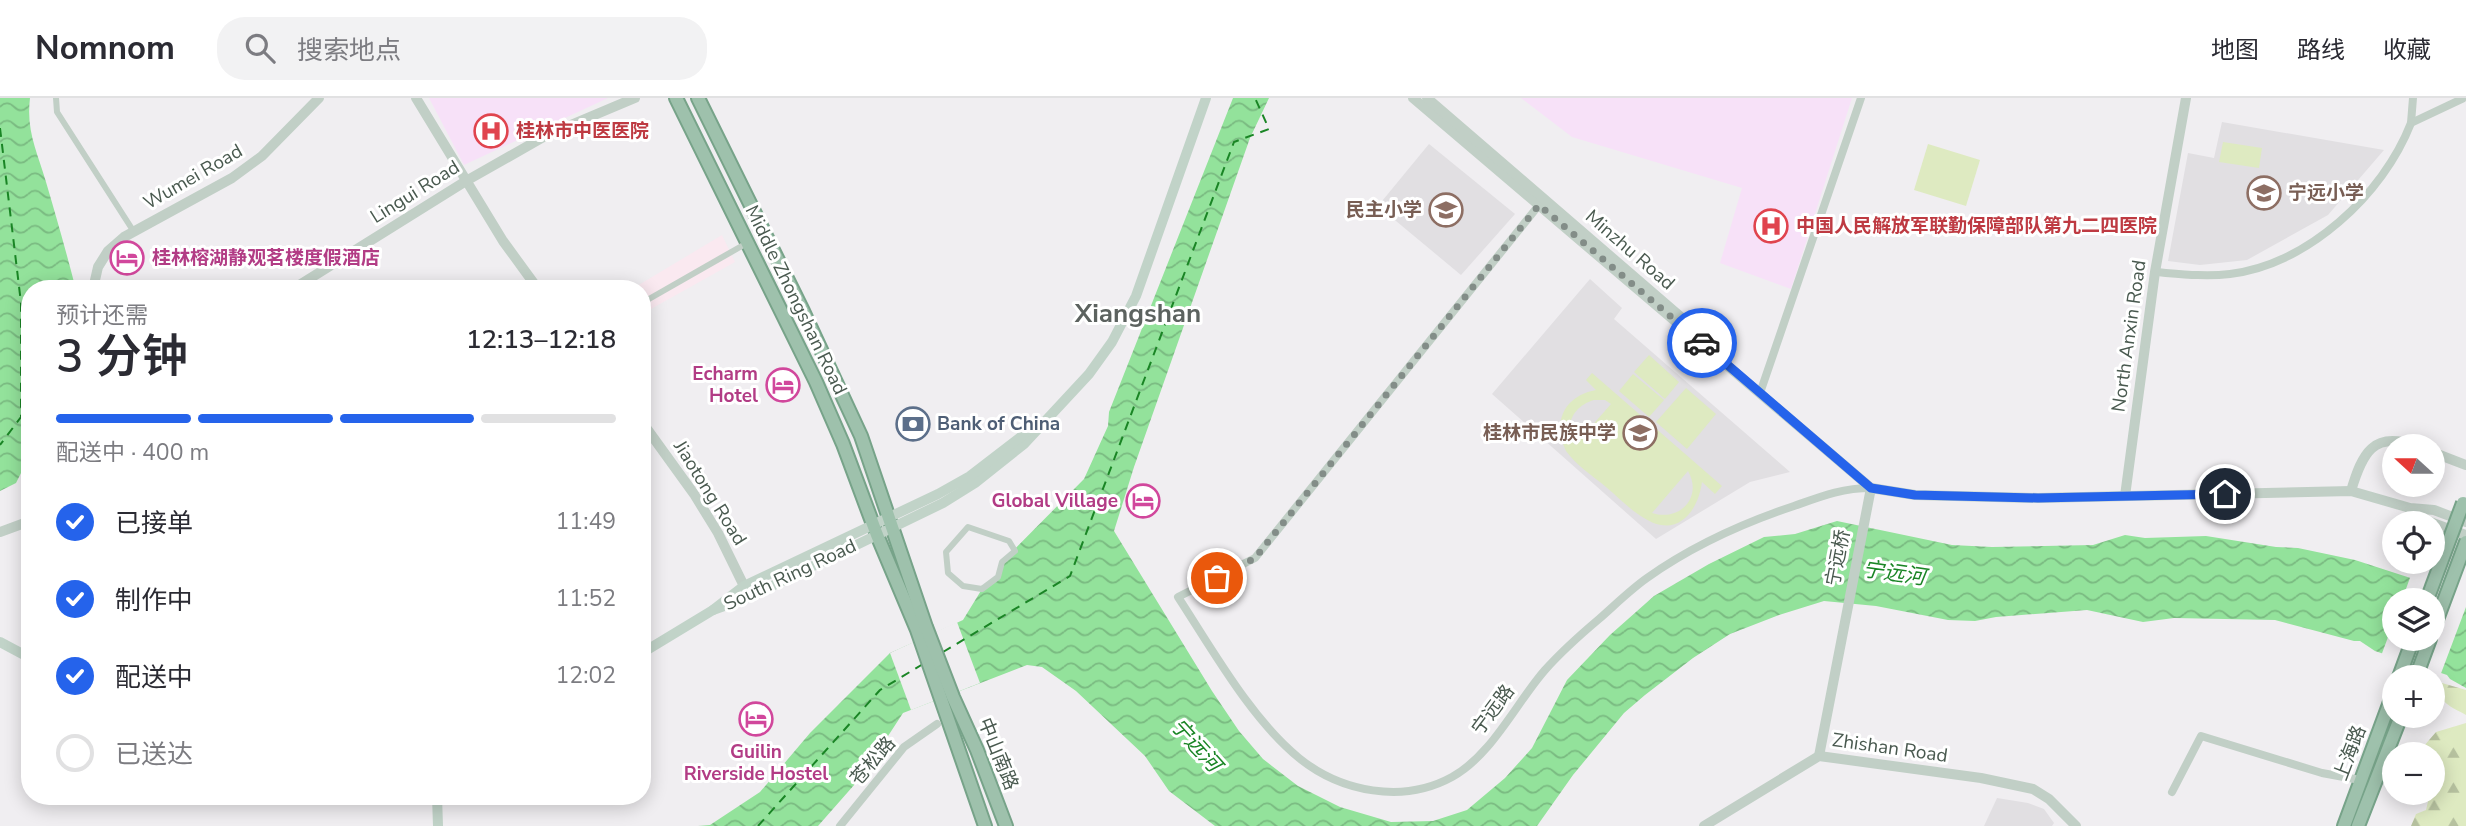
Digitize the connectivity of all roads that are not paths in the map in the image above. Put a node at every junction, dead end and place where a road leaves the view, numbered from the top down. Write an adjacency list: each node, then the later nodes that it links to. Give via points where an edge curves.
1 (56, 98): 19 (street, via 57,112)
2 (319, 98): 19 (street, Wumei Road, via 262,156 232,178)
3 (416, 98): 17 (street)
4 (635, 98): 17 (street, Lingui Road, via 547,135)
5 (676, 98): 20 (highway, Middle Zhongshan Road)
6 (698, 98): 36 (highway, Middle Zhongshan Road, via 861,436)
7 (1206, 98): 36 (main road, South Ring Road, via 1136,296 1089,374 1055,411 970,476)
8 (1413, 98): 18 (street, Minzhu Road)
9 (1427, 98): 15 (street, Minzhu Road)
10 (1446, 98): 15 (street)
11 (1861, 98): 26 (street)
12 (2186, 98): 21 (street, North Anxin Road)
13 (2413, 98): 16 (street)
14 (2463, 99): 16 (street)
15 (1439, 109): 26 (street, Minzhu Road)
16 (2411, 123): 21 (street, via 2402,145 2361,200 2308,245 2231,274)
17 (466, 181): 23 (street, Lingui Road); 24 (street)
18 (1539, 205): 26 (street, Minzhu Road); 31 (street, 宁远路, via 1255,558 1178,597 1252,707 1298,757 1339,781 1382,792 1418,791 1454,776 1502,730 1560,653 1646,578 1752,520 1848,488)
19 (134, 232): 22 (street, Wumei Road, via 108,251)
20 (747, 243): 25 (street); 39 (highway, Middle Zhongshan Road, via 844,444)
21 (2155, 272): 33 (street, North Anxin Road)
22 (95, 280)
23 (307, 280)
24 (531, 280)
25 (651, 298)
26 (1761, 390): 31 (street, Minzhu Road, via 1842,457)
27 (651, 434): 44 (street, Jiaotong Road, via 695,494)
28 (2382, 443): 32 (street, via 2359,463)
29 (2445, 457): 30 (street)
30 (2466, 464)
31 (1871, 488): 33 (street, via 1915,495); 56 (street, 宁远桥)
32 (2351, 491): 33 (street); 35 (street)
33 (2125, 496)
34 (2465, 499): 45 (highway, bridge)
35 (2410, 508): 37 (street, via 2434,510); 41 (street, via 2430,522)
36 (889, 522): 39 (main road, South Ring Road); 48 (highway)
37 (2466, 522)
38 (21, 524): 40 (street)
39 (875, 529): 44 (main road, South Ring Road); 47 (main road, South Ring Road, via 749,597); 48 (highway)
40 (0, 532)
41 (2466, 536)
42 (2466, 542): 46 (highway)
43 (948, 573): 43 (street, via 946,552 968,527 1009,541 1015,551 1002,562 998,577 982,589 963,586)
44 (744, 586): 47 (main road, South Ring Road)
45 (2432, 588)
46 (2445, 598)
47 (713, 610): 50 (main road)
48 (922, 629): 52 (highway)
49 (0, 642): 51 (main road)
50 (651, 648)
51 (21, 653)
52 (948, 699): 62 (highway, 中山南路, via 959,756); 63 (highway, 中山南路, via 977,750)
53 (2382, 723): 57 (highway, 上海路)
54 (936, 724): 61 (street, 苍松路, via 904,747)
55 (2396, 728): 67 (highway)
56 (1819, 756): 64 (street, Zhishan Road); 65 (street, Zhishan Road, via 2011,783 2049,799)
57 (2360, 780): 58 (street, via 2201,736); 66 (highway, 上海路)
58 (2172, 792)
59 (437, 805): 60 (main road)
60 (438, 825)
61 (839, 826)
62 (985, 826)
63 (1006, 826)
64 (1704, 826)
65 (2076, 826)
66 (2344, 826)
67 (2358, 826)

